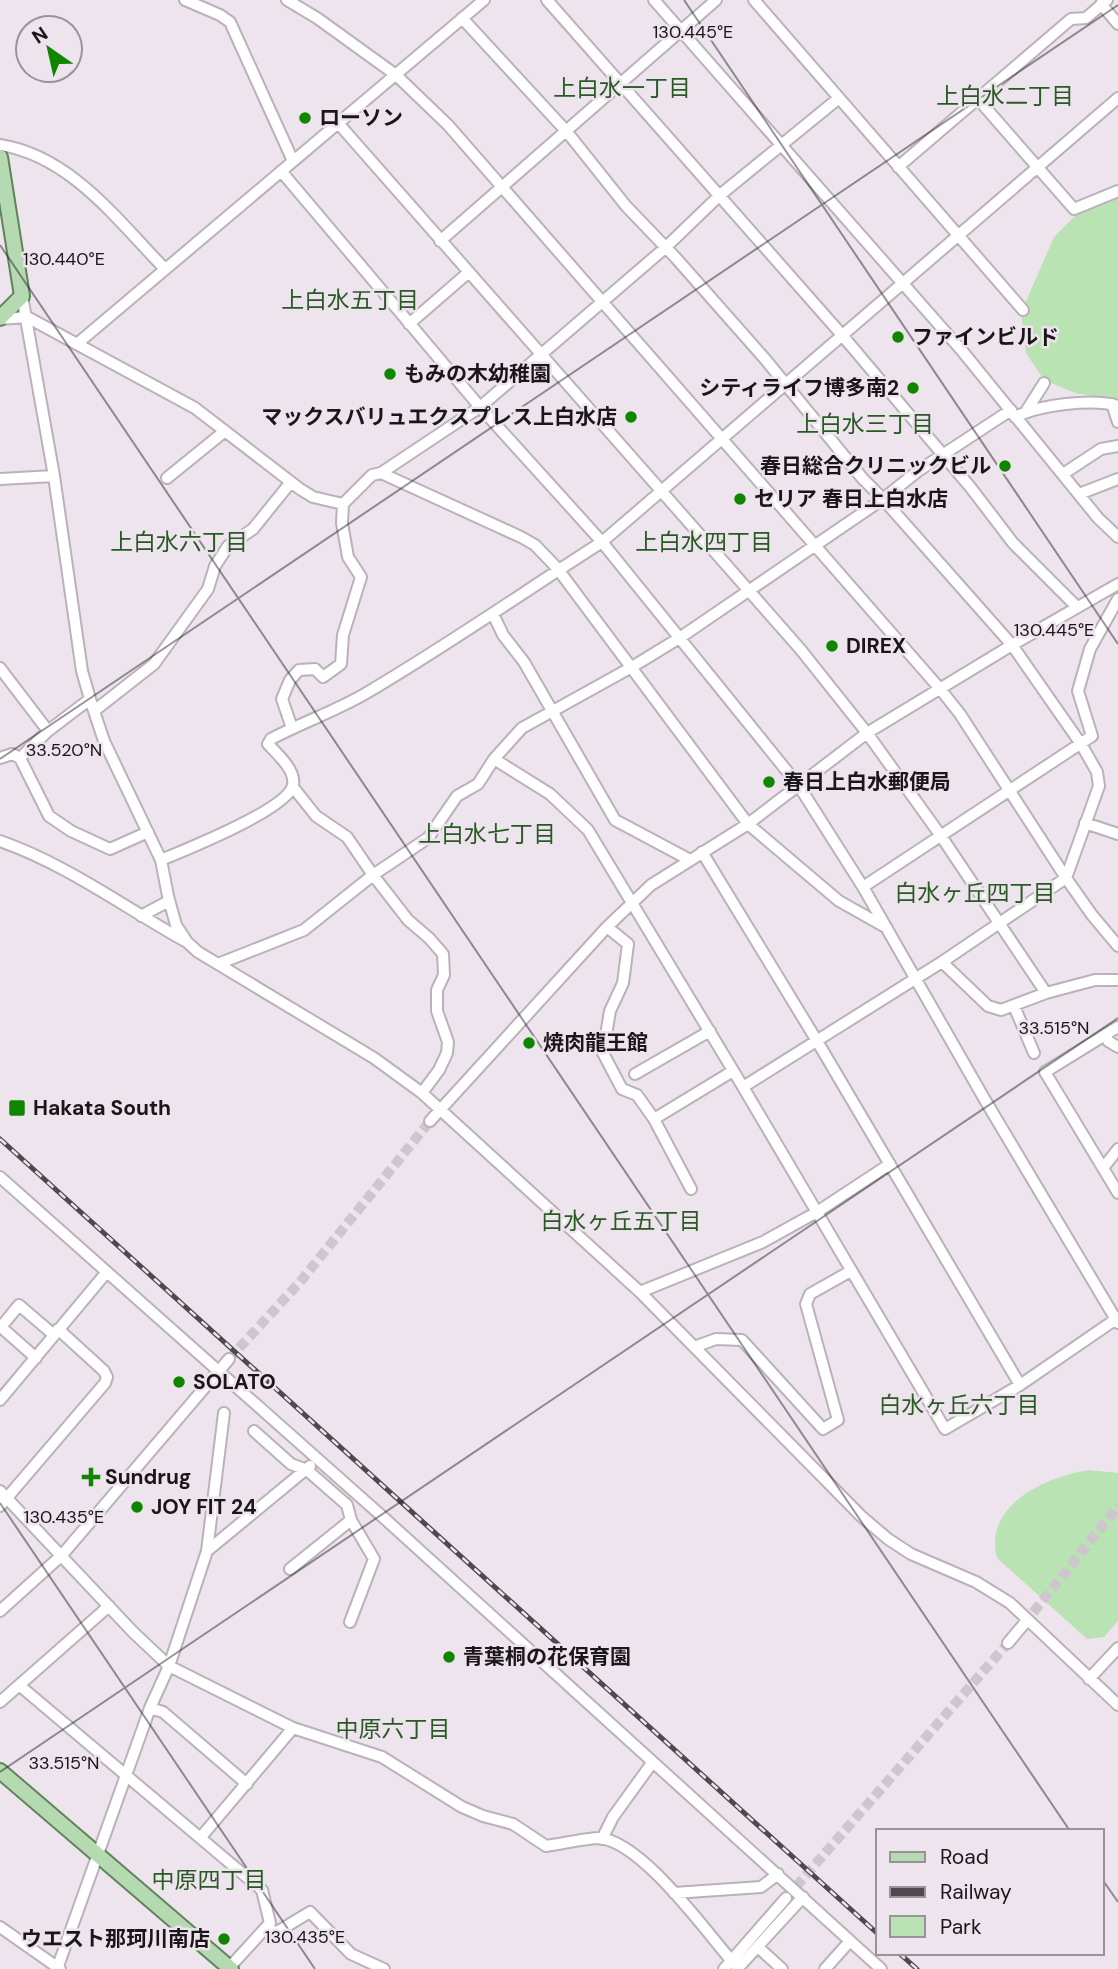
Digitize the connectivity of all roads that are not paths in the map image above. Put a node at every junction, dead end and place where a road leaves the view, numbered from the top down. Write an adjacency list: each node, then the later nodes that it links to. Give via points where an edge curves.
1 (185, 0): 22 (street, via 230,22)
2 (287, 0): 12 (street)
3 (484, 0): 9 (street)
4 (547, 0): 13 (street)
5 (654, 0): 11 (street)
6 (716, 0): 11 (street)
7 (754, 0): 14 (street)
8 (1104, 2): 10 (street); 15 (street, via 1086,18 1071,19)
9 (462, 18): 12 (street); 18 (street)
10 (1118, 24)
11 (680, 30): 13 (street); 20 (street)
12 (396, 75): 17 (street); 26 (street, via 448,125)
13 (621, 83): 18 (street); 28 (street)
14 (839, 98): 20 (street); 23 (street)
15 (978, 99): 23 (street); 24 (street)
16 (1118, 99): 24 (street)
17 (338, 123): 22 (street); 30 (street)
18 (567, 132): 26 (street); 31 (street)
19 (0, 145): 32 (street, via 30,153 77,181)
20 (782, 146): 28 (street); 34 (street)
21 (0, 157): 35 (main road)
22 (293, 162): 25 (street)
23 (898, 167): 29 (street)
24 (1038, 168): 27 (street, via 1074,209); 29 (street)
25 (281, 171): 32 (street); 40 (street)
26 (500, 186): 30 (street); 36 (street)
27 (1118, 191)
28 (720, 195): 31 (street); 41 (street)
29 (959, 237): 34 (street); 37 (street)
30 (440, 241): 33 (street)
31 (666, 248): 36 (street); 45 (street)
32 (165, 269): 42 (street)
33 (469, 272): 40 (street); 43 (street)
34 (902, 282): 41 (street); 49 (street)
35 (22, 296): 38 (street); 39 (main road)
36 (603, 301): 43 (street); 52 (street)
37 (1023, 310)
38 (27, 317): 39 (street); 42 (street); 57 (street)
39 (0, 318)
40 (409, 324): 47 (street)
41 (842, 335): 45 (street); 54 (street)
42 (78, 343): 51 (street, via 195,408)
43 (542, 355): 47 (street); 62 (street)
44 (1044, 383): 48 (street)
45 (786, 385): 52 (street); 64 (street)
46 (1115, 405): 48 (street, via 1090,402); 50 (street)
47 (480, 407): 55 (street); 67 (street)
48 (1027, 410): 49 (street)
49 (1013, 413): 54 (street); 56 (street)
50 (1118, 422)
51 (225, 431): 58 (street); 61 (street)
52 (723, 439): 62 (street); 68 (street)
53 (1118, 446): 56 (street, via 1101,449)
54 (944, 456): 64 (street); 72 (street, via 1013,543)
55 (381, 473): 65 (street, via 372,475); 69 (street, via 521,537)
56 (1063, 474): 63 (street)
57 (54, 475): 59 (street); 79 (street)
58 (167, 478)
59 (0, 479)
60 (1118, 479): 63 (street)
61 (292, 482): 65 (street, via 313,497); 81 (street, via 253,529 228,546 208,589 154,664)
62 (662, 492): 67 (street); 71 (street)
63 (1079, 494): 66 (street)
64 (883, 499): 68 (street); 75 (street)
65 (343, 504): 82 (street, via 348,557 361,577 343,635 341,664 323,677 315,669 299,670 290,680 282,699)
66 (1118, 537)
67 (602, 542): 69 (street); 74 (street)
68 (816, 546): 71 (street); 78 (street)
69 (558, 570): 73 (street); 76 (street)
70 (1117, 591): 72 (street); 85 (street, via 1090,649 1078,691 1092,736)
71 (748, 592): 74 (street); 84 (street)
72 (1077, 607): 75 (street)
73 (493, 614): 80 (street); 82 (street, via 363,695)
74 (681, 637): 76 (street); 89 (street)
75 (1012, 645): 78 (street); 85 (street)
76 (632, 667): 80 (street); 93 (street)
77 (0, 668): 83 (street)
78 (941, 690): 84 (street); 91 (street)
79 (89, 699): 81 (street); 83 (street)
80 (552, 710): 88 (street, via 522,729); 100 (street, via 615,820)
81 (94, 711): 94 (street)
82 (292, 728): 90 (street, via 268,744 293,777)
83 (48, 731): 87 (street)
84 (867, 733): 89 (street); 96 (street)
85 (1081, 744): 91 (street); 92 (street, via 1097,772 1099,786)
86 (0, 758): 87 (street, via 12,754)
87 (20, 758): 94 (street, via 49,816 71,831 110,849)
88 (494, 759): 101 (street, via 478,784 457,796 428,838); 105 (street, via 550,794 588,830)
89 (799, 786): 93 (street); 103 (street)
90 (293, 788): 99 (street, via 236,828); 101 (street, via 316,816 347,837)
91 (1008, 790): 96 (street); 102 (street)
92 (1085, 823): 95 (street); 102 (street)
93 (748, 824): 98 (street); 109 (street, via 839,901)
94 (148, 832): 99 (street)
95 (1118, 834)
96 (941, 836): 103 (street); 107 (street)
97 (0, 841): 106 (street, via 58,866)
98 (702, 852): 100 (street); 121 (street)
99 (161, 860): 104 (street)
100 (690, 860): 105 (street)
101 (373, 875): 113 (street, via 304,930); 127 (street, via 408,920 443,954 437,1011 448,1042 447,1053)
102 (1066, 878): 107 (street); 111 (street)
103 (863, 887): 109 (street)
104 (169, 901): 106 (street); 110 (street)
105 (631, 902): 108 (street); 119 (street)
106 (141, 916): 110 (street)
107 (1000, 923): 112 (street); 116 (street)
108 (607, 927): 128 (street); 129 (street, via 628,944 603,1053 622,1089 637,1095)
109 (887, 928): 114 (street)
110 (187, 942): 113 (street)
111 (1118, 946)
112 (942, 962): 114 (street); 117 (street, via 988,1006 1001,1010)
113 (218, 964): 127 (street, via 374,1058)
114 (915, 979): 121 (street); 141 (street)
115 (1118, 979): 116 (street)
116 (1046, 993): 117 (street)
117 (1014, 1006): 123 (street)
118 (1118, 1027): 120 (street)
119 (710, 1031): 124 (street); 125 (street)
120 (1106, 1034): 122 (street); 133 (street, via 1045,1072)
121 (817, 1041): 126 (street); 132 (street)
122 (1118, 1047)
123 (1034, 1054)
124 (733, 1071): 126 (street); 129 (street)
125 (635, 1074)
126 (743, 1087): 137 (street)
127 (422, 1093): 128 (street)
128 (441, 1109): 130 (street); 140 (street)
129 (654, 1119): 135 (street)
130 (430, 1121)
131 (1118, 1149): 133 (street)
132 (890, 1164): 137 (street); 147 (street)
133 (1103, 1168): 136 (street)
134 (0, 1177): 139 (street)
135 (691, 1189)
136 (1118, 1193)
137 (817, 1212): 138 (street); 140 (street, via 752,1247)
138 (851, 1271): 143 (street, via 810,1294 806,1304 838,1420 823,1429 742,1340 716,1339); 147 (street, via 945,1429)
139 (106, 1273): 142 (street); 146 (street)
140 (640, 1292): 143 (street)
141 (1117, 1321): 147 (street)
142 (56, 1332): 144 (street); 144 (street, via 19,1305 1,1327); 153 (street, via 107,1377)
143 (694, 1347): 165 (street, via 888,1539 1010,1603)
144 (36, 1358): 148 (street)
145 (229, 1359): 146 (street)
146 (219, 1371): 151 (street); 156 (street)
147 (1020, 1385)
148 (0, 1401)
149 (224, 1413): 155 (street)
150 (254, 1431): 152 (street, via 291,1464)
151 (316, 1459): 152 (street); 171 (street)
152 (307, 1470): 154 (street, via 347,1505); 155 (street)
153 (3, 1498): 156 (street)
154 (351, 1520): 157 (street); 160 (street, via 374,1559)
155 (207, 1551): 164 (street)
156 (62, 1555): 158 (street); 159 (street)
157 (290, 1569)
158 (109, 1606): 164 (street); 166 (street)
159 (0, 1611)
160 (350, 1622)
161 (1024, 1624): 162 (street)
162 (1008, 1643)
163 (1118, 1648): 165 (street)
164 (169, 1666): 169 (street); 170 (street)
165 (1089, 1679): 168 (street)
166 (19, 1685): 167 (street); 173 (street)
167 (0, 1702)
168 (1118, 1705)
169 (150, 1707): 173 (street); 174 (street, via 163,1712)
170 (293, 1728): 174 (street); 176 (street, via 382,1757 462,1807 523,1829 546,1846)
171 (652, 1763): 176 (street); 178 (street)
172 (0, 1771): 177 (main road)
173 (127, 1775): 175 (street); 177 (street)
174 (247, 1784): 175 (street)
175 (201, 1837): 183 (street, via 262,1890 270,1923)
176 (602, 1839): 179 (street, via 637,1856)
177 (97, 1854): 187 (street); 188 (main road)
178 (778, 1874): 179 (street, via 761,1887); 180 (street)
179 (674, 1893): 186 (street)
180 (803, 1897): 184 (street); 185 (street)
181 (786, 1898): 186 (street)
182 (0, 1927): 187 (street)
183 (265, 1929): 188 (street); 189 (street, via 277,1932 310,1912 351,1954)
184 (850, 1941): 191 (street); 192 (street)
185 (758, 1947): 186 (street); 190 (street)
186 (731, 1966)
187 (58, 1968)
188 (229, 1969)
189 (384, 1969)
190 (782, 1969)
191 (825, 1969)
192 (881, 1969)

